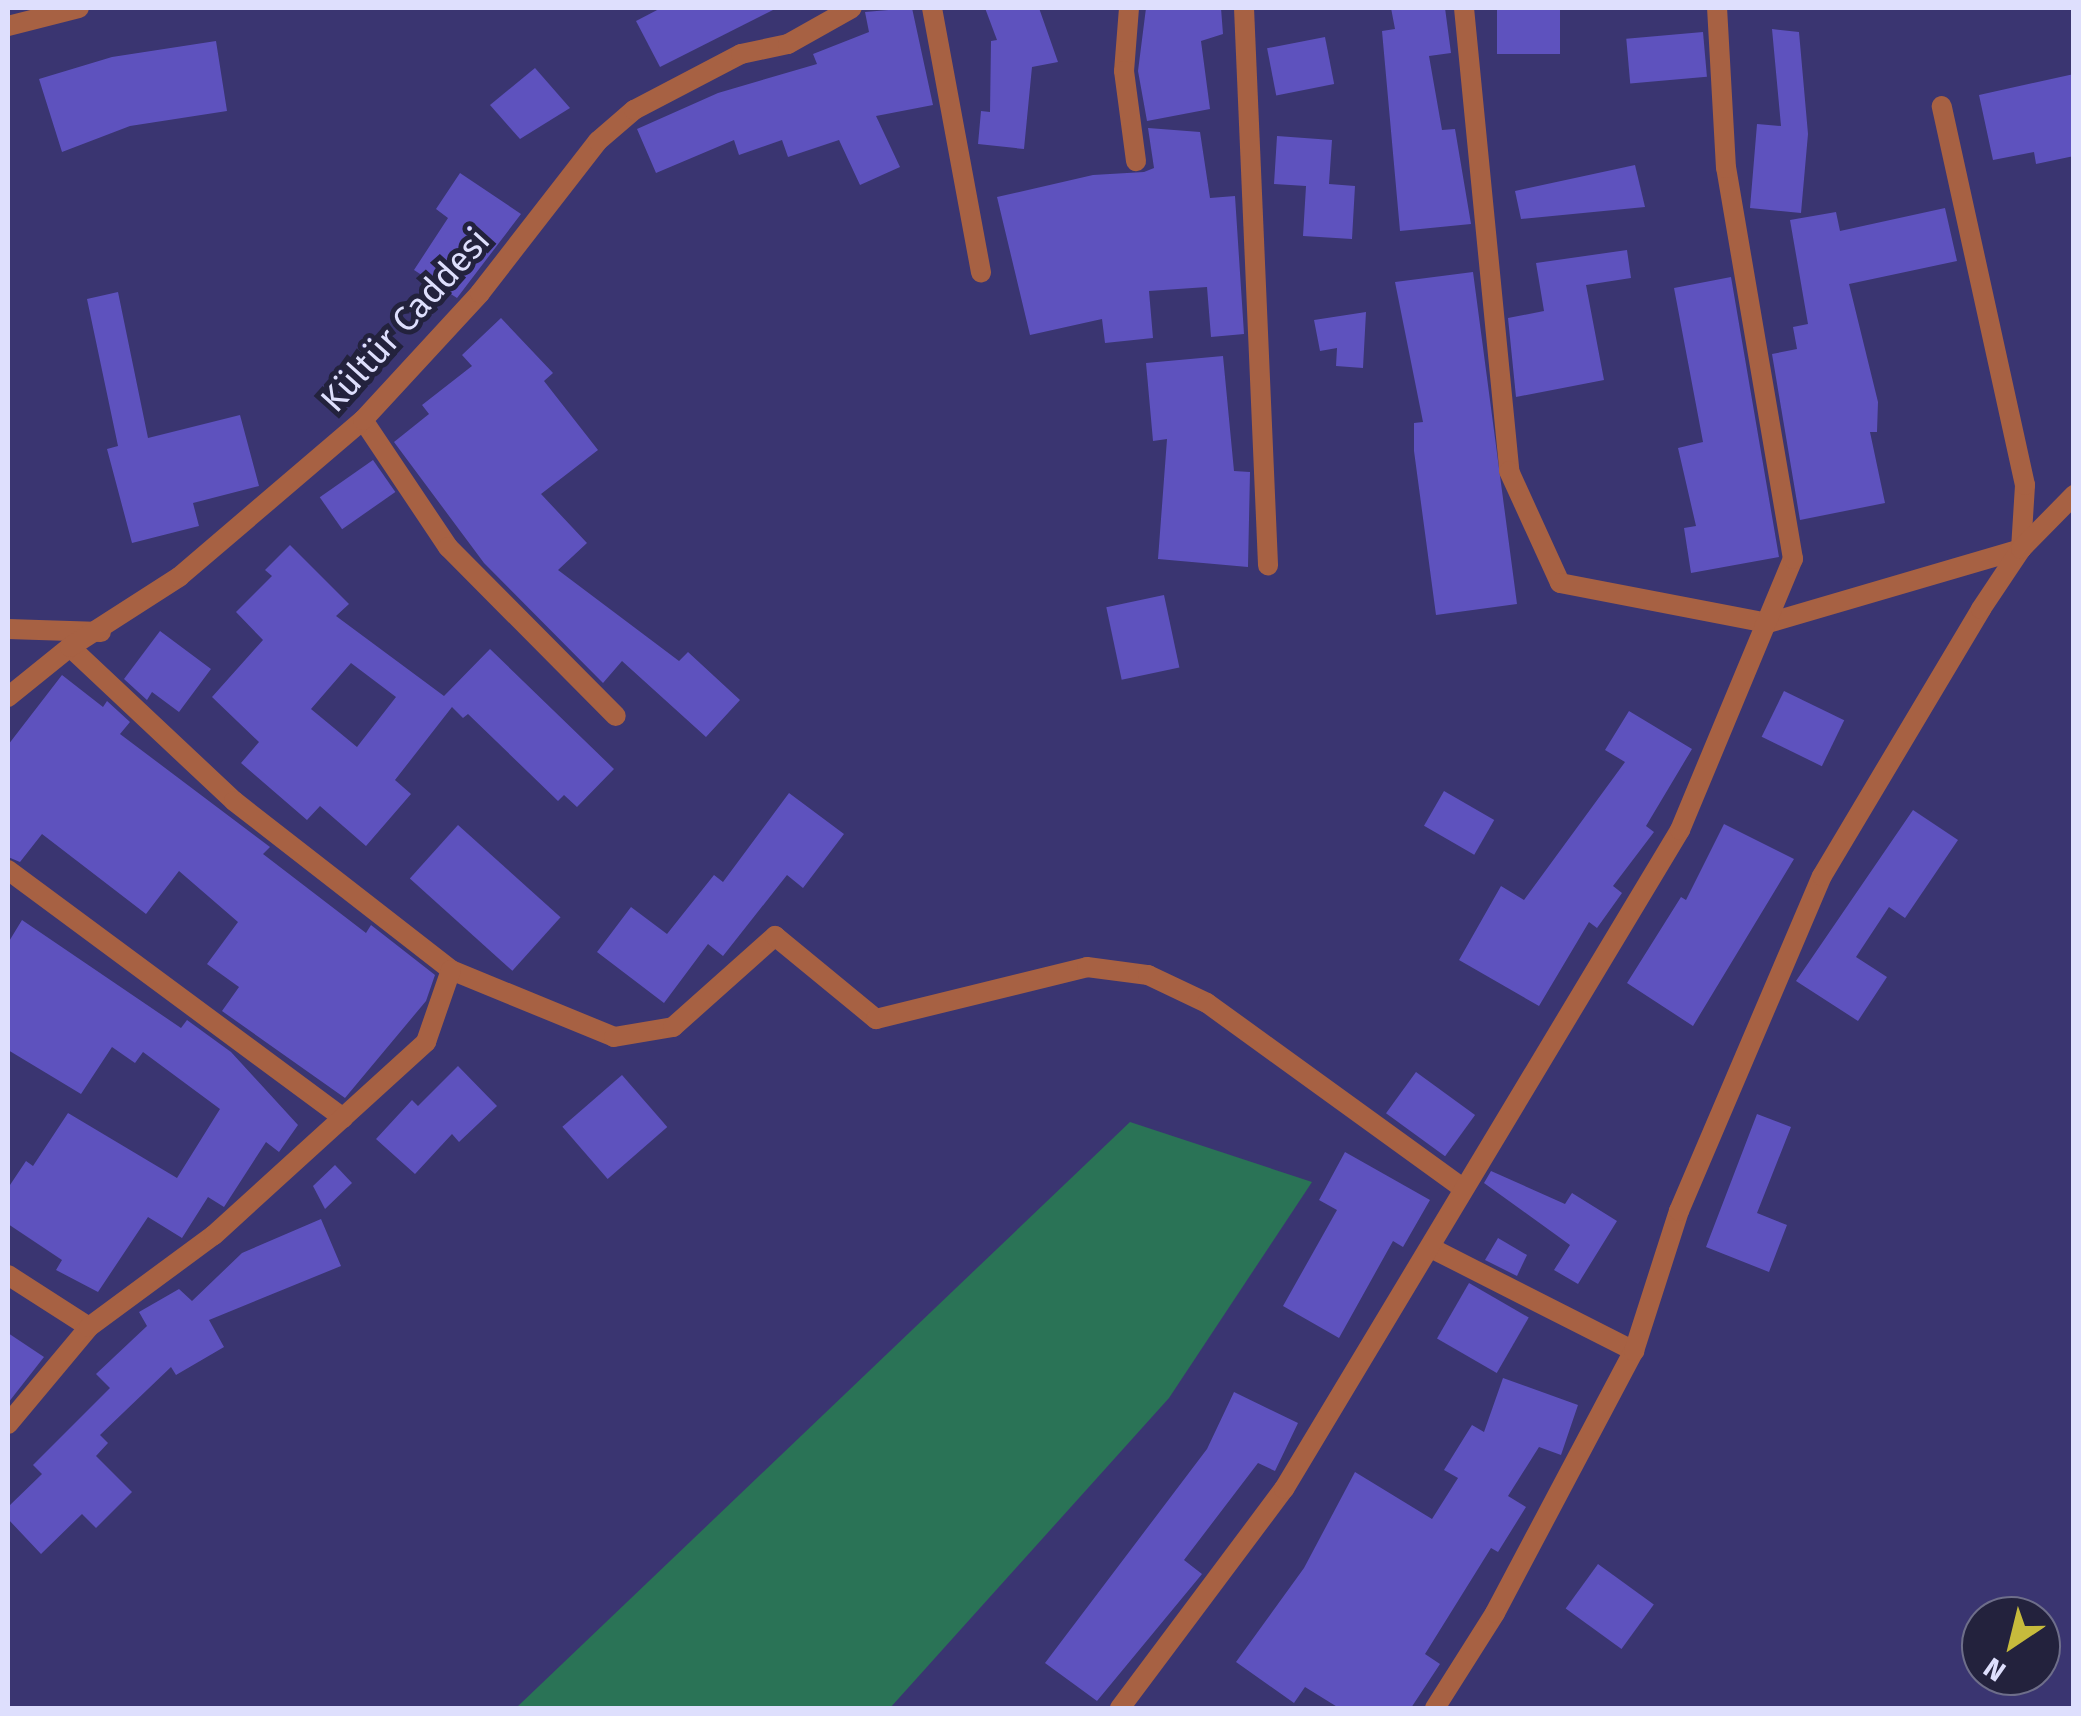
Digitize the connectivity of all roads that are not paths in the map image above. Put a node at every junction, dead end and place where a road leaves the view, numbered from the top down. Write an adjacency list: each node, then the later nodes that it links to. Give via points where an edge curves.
1 (79, 8): 8 (street)
2 (852, 8): 12 (street, Kültür Caddesi, via 788,44 741,54 634,110 598,140 480,292)
3 (932, 8): 11 (street)
4 (1129, 8): 10 (street, via 1124,71)
5 (1244, 8): 15 (street)
6 (1464, 8): 16 (street, via 1508,472 1560,583)
7 (1718, 8): 16 (street, via 1726,168 1793,558)
8 (8, 26)
9 (1942, 106): 14 (street, via 2025,484)
10 (1136, 161)
11 (981, 273)
12 (363, 420): 18 (street, Kültür Caddesi, via 224,541); 21 (street, via 448,547)
13 (2074, 495): 14 (street)
14 (2021, 550): 16 (street); 29 (street, via 1822,876 1680,1211)
15 (1268, 565)
16 (1768, 623): 25 (street, via 1680,830)
17 (8, 629): 18 (street)
18 (101, 632): 19 (street, Kültür Caddesi)
19 (70, 647): 20 (street, Kültür Caddesi); 23 (street, via 234,801)
20 (8, 697)
21 (616, 716)
22 (8, 870): 24 (street)
23 (451, 970): 24 (street, via 426,1042); 25 (street, via 614,1037 673,1027 775,936 876,1019 1087,967 1148,975 1208,1003)
24 (343, 1118): 28 (street, via 214,1235)
25 (1461, 1188): 26 (street)
26 (1431, 1248): 29 (street); 31 (street, via 1284,1489)
27 (8, 1275): 28 (street)
28 (89, 1327): 30 (street)
29 (1634, 1351): 32 (street, via 1495,1612)
30 (10, 1419)
31 (1120, 1708)
32 (1435, 1708)

